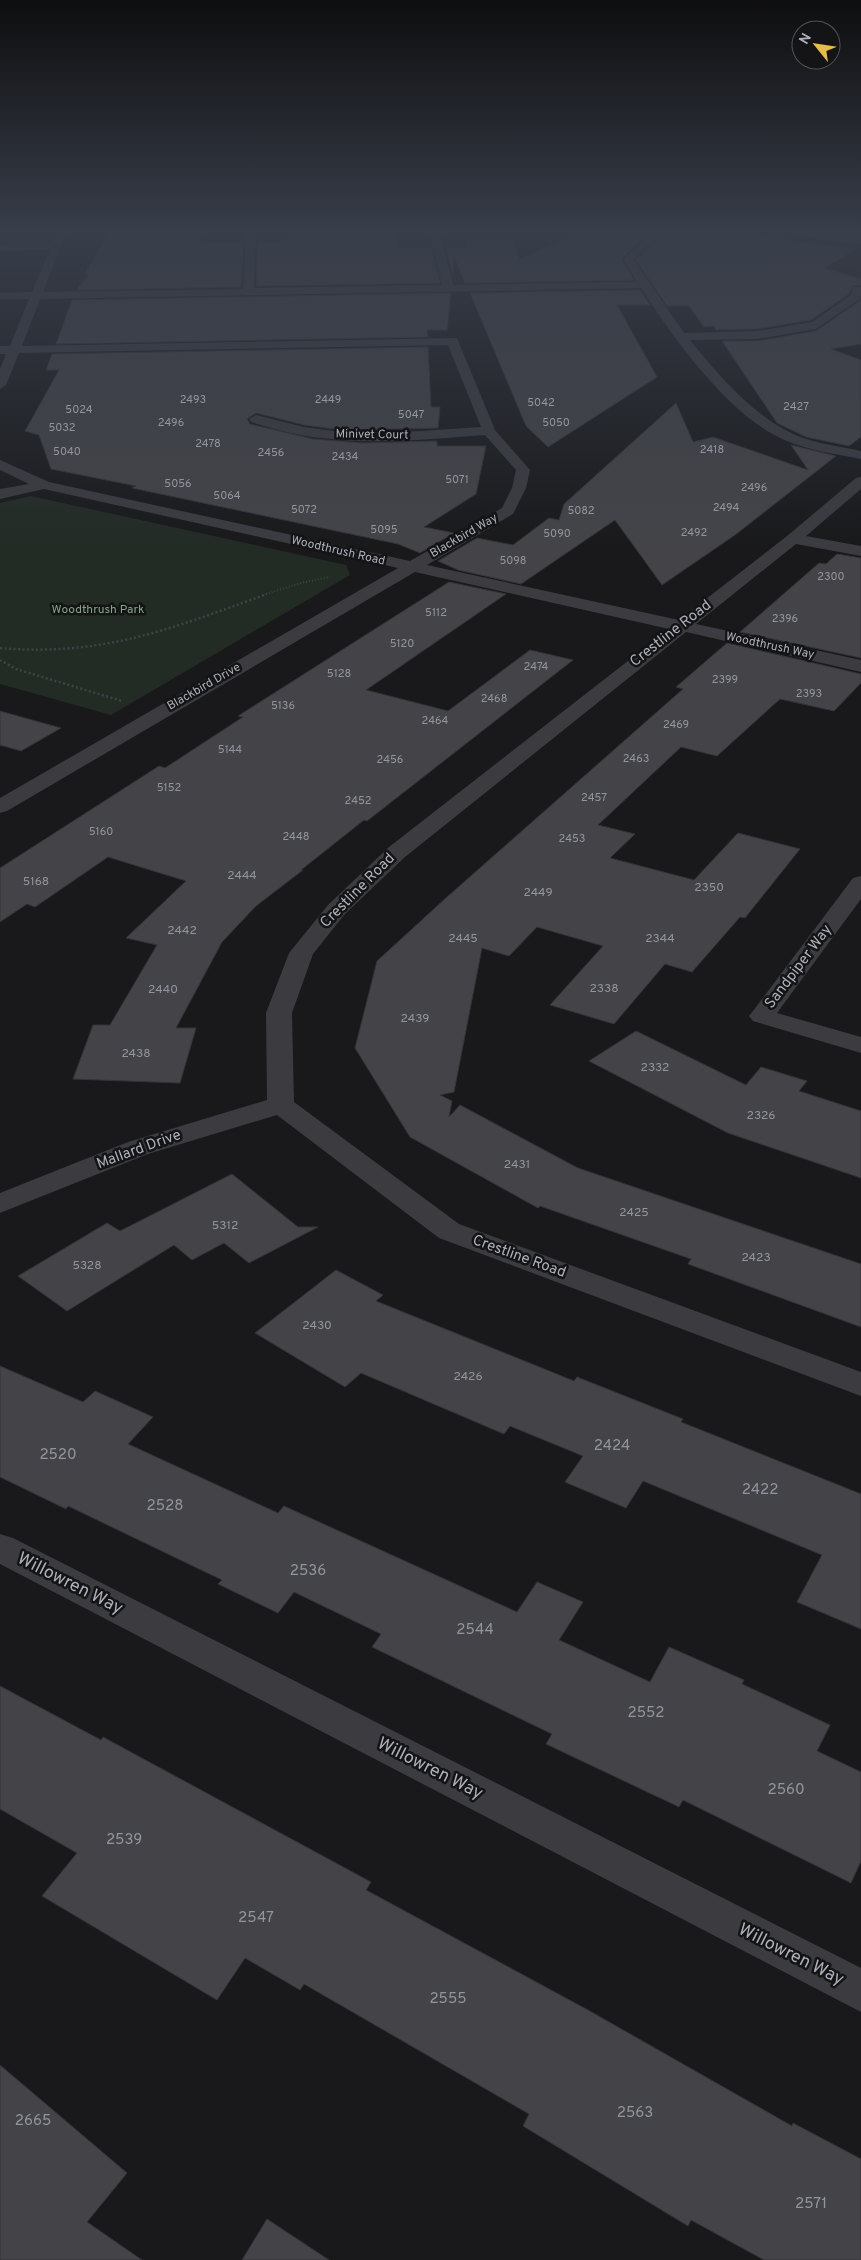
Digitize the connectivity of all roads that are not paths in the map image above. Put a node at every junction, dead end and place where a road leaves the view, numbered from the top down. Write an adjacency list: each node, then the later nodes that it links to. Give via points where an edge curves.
1 (18, 338): 3 (street)
2 (681, 338): 8 (street, via 746,409 789,437)
3 (14, 349): 4 (street); 5 (street); 7 (street, Blackbird Way, via 453,341)
4 (0, 350)
5 (0, 384)
6 (256, 419): 7 (street, Minivet Court, via 322,434 391,437)
7 (489, 431): 15 (street, Blackbird Way, via 523,470 508,511)
8 (861, 455)
9 (0, 464): 11 (street, Woodthrush Road)
10 (861, 481): 13 (street, Crestline Road)
11 (44, 485): 12 (street); 15 (street, Woodthrush Road)
12 (0, 494)
13 (793, 539): 14 (street); 16 (street, Crestline Road)
14 (861, 551)
15 (409, 567): 16 (street, Woodthrush Road); 19 (street, Blackbird Drive)
16 (680, 627): 17 (street, Woodthrush Way); 23 (street, Crestline Road, via 397,852 336,910 301,953 279,1013)
17 (861, 666)
18 (0, 782): 19 (street)
19 (27, 791): 20 (street, Blackbird Drive)
20 (0, 807)
21 (861, 883): 22 (street, Sandpiper Way, via 762,1016)
22 (861, 1045)
23 (281, 1105): 24 (street, Mallard Drive, via 138,1148); 25 (street, Crestline Road, via 449,1231)
24 (0, 1204)
25 (861, 1384)
26 (0, 1548): 27 (street, Willowren Way)
27 (861, 1991)

